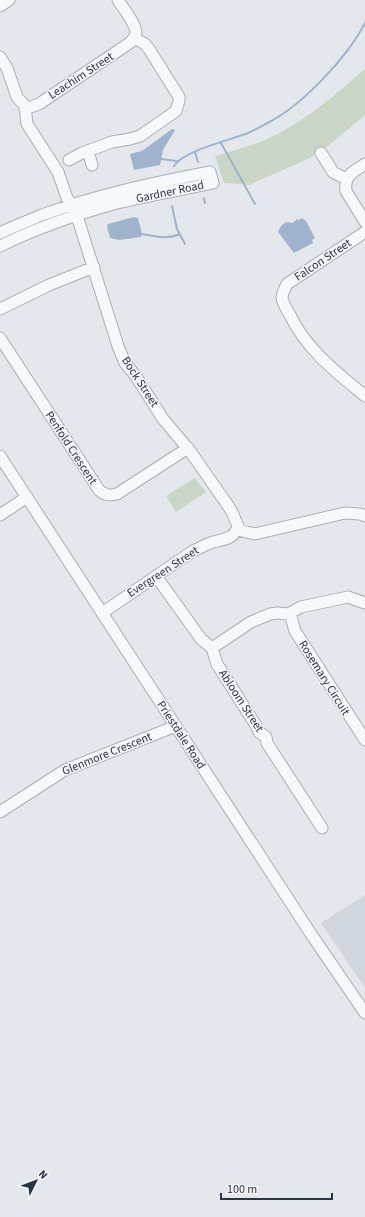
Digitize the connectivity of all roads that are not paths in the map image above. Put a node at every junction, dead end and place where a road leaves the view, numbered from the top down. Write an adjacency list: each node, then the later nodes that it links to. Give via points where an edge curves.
1 (9, 0): 3 (street)
2 (118, 0): 4 (street, via 134,25)
3 (0, 6)
4 (134, 38): 6 (street, Leachim Street, via 126,46 39,104); 7 (street, via 149,49 179,97 178,107 173,115 140,136)
5 (0, 57): 6 (street, Bock Street, via 7,68 17,97)
6 (25, 109): 13 (street, Bock Street, via 27,124 58,172)
7 (88, 151): 9 (street); 11 (street)
8 (321, 153): 12 (street, via 333,172)
9 (69, 160)
10 (365, 164): 12 (street, via 350,174)
11 (92, 165)
12 (346, 180): 15 (street, via 346,191)
13 (71, 204): 14 (street, Bock Street); 14 (street, Gardner Road, via 147,184 210,172 213,183 119,203); 17 (street, Gardner Road)
14 (77, 216): 18 (street, Gardner Road, via 24,234); 19 (street, Bock Street)
15 (365, 222)
16 (365, 232): 22 (street, Falcon Street, via 287,284 282,298 299,332 312,349)
17 (0, 233)
18 (0, 246)
19 (94, 267): 20 (street); 23 (street, Bock Street, via 125,363 163,419)
20 (0, 309)
21 (0, 338): 23 (street, Penfold Crescent, via 99,490 105,495 117,494)
22 (365, 396)
23 (188, 448): 28 (street, Bock Street, via 231,510 238,526)
24 (0, 456): 25 (street, Priestdale Road)
25 (27, 498): 26 (street); 31 (street, Priestdale Road)
26 (0, 515)
27 (365, 516): 28 (street, via 345,513 255,534)
28 (237, 530): 29 (street, Evergreen Street, via 228,539 214,542 193,552)
29 (156, 576): 31 (street, Evergreen Street); 33 (street, Abloom Street, via 201,639)
30 (365, 603): 32 (street, via 348,597 301,607)
31 (102, 613): 34 (street, Priestdale Road)
32 (290, 613): 33 (street, via 260,617); 35 (street, Rosemary Circuit, via 295,631)
33 (212, 648): 37 (street, Abloom Street, via 217,664)
34 (176, 726): 36 (street, Glenmore Crescent, via 64,770); 38 (street, Priestdale Road)
35 (365, 740)
36 (0, 812)
37 (322, 828)
38 (365, 1013)

